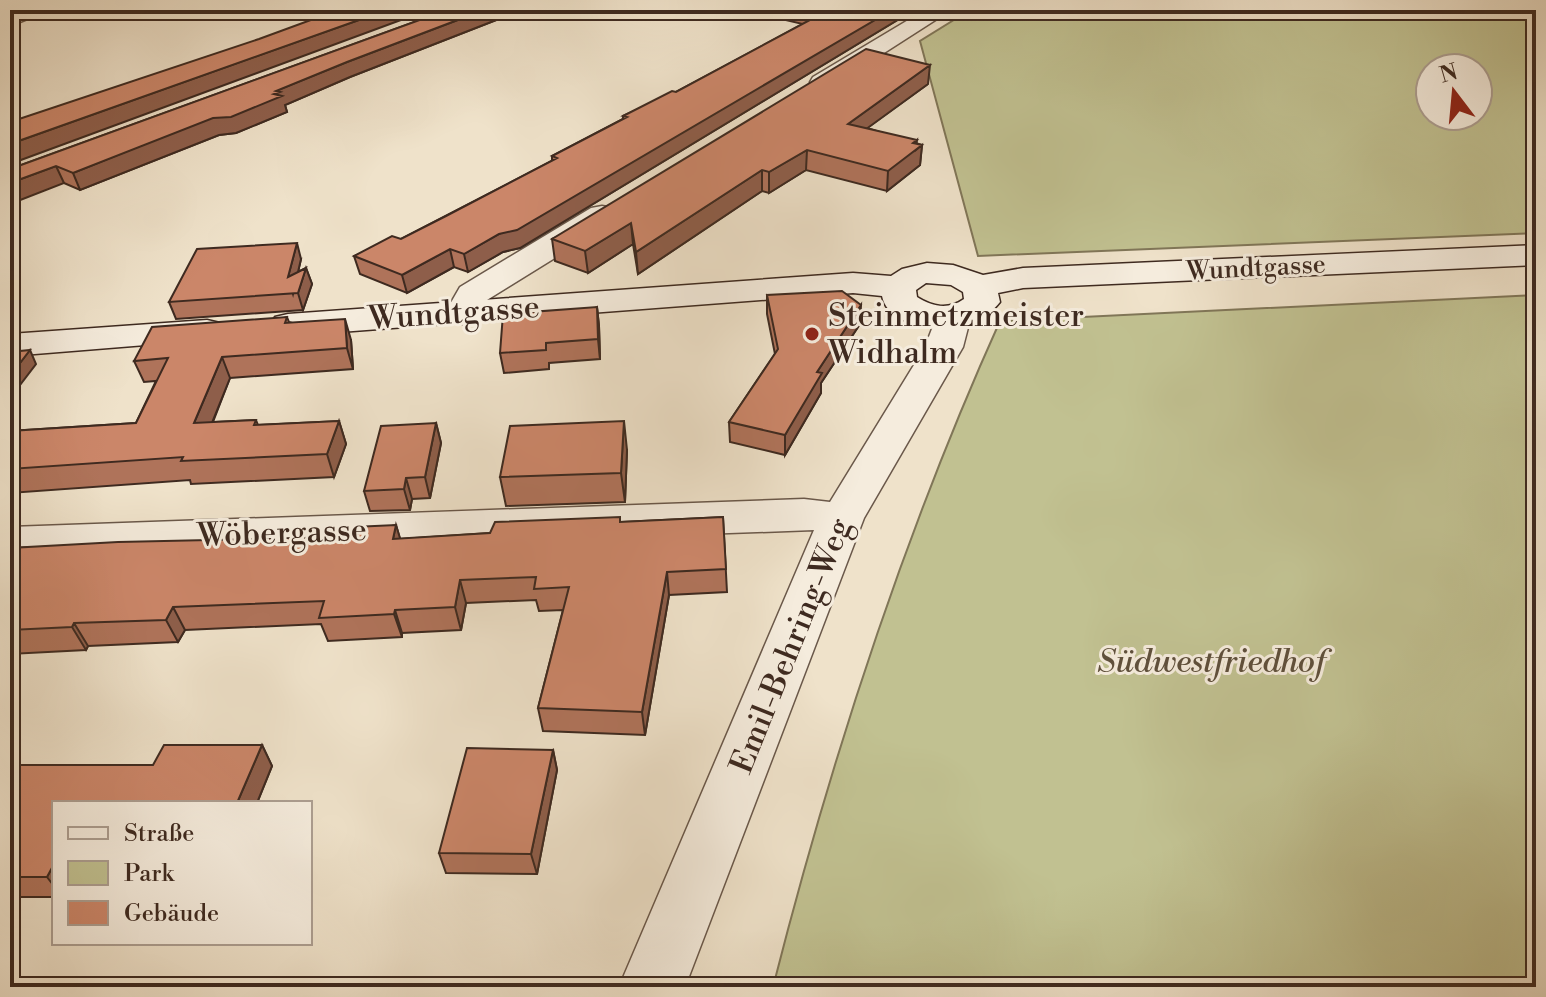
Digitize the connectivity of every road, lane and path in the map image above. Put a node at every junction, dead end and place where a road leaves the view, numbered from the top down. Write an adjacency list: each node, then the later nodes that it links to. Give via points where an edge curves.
1 (29, 10): 3 (street)
2 (940, 10): 4 (street)
3 (10, 19)
4 (802, 94)
5 (631, 198): 8 (street, via 472,294)
6 (1536, 255): 7 (street, Wundtgasse, via 1023,278)
7 (965, 301): 8 (street, Wundtgasse, via 922,314 901,302 898,287 853,283); 10 (street, Emil-Behring-Weg, via 931,370)
8 (463, 313): 9 (street, Wundtgasse)
9 (10, 345)
10 (842, 518): 11 (street, Wöbergasse, via 804,514); 12 (street, Emil-Behring-Weg)
11 (10, 543)
12 (652, 987)

